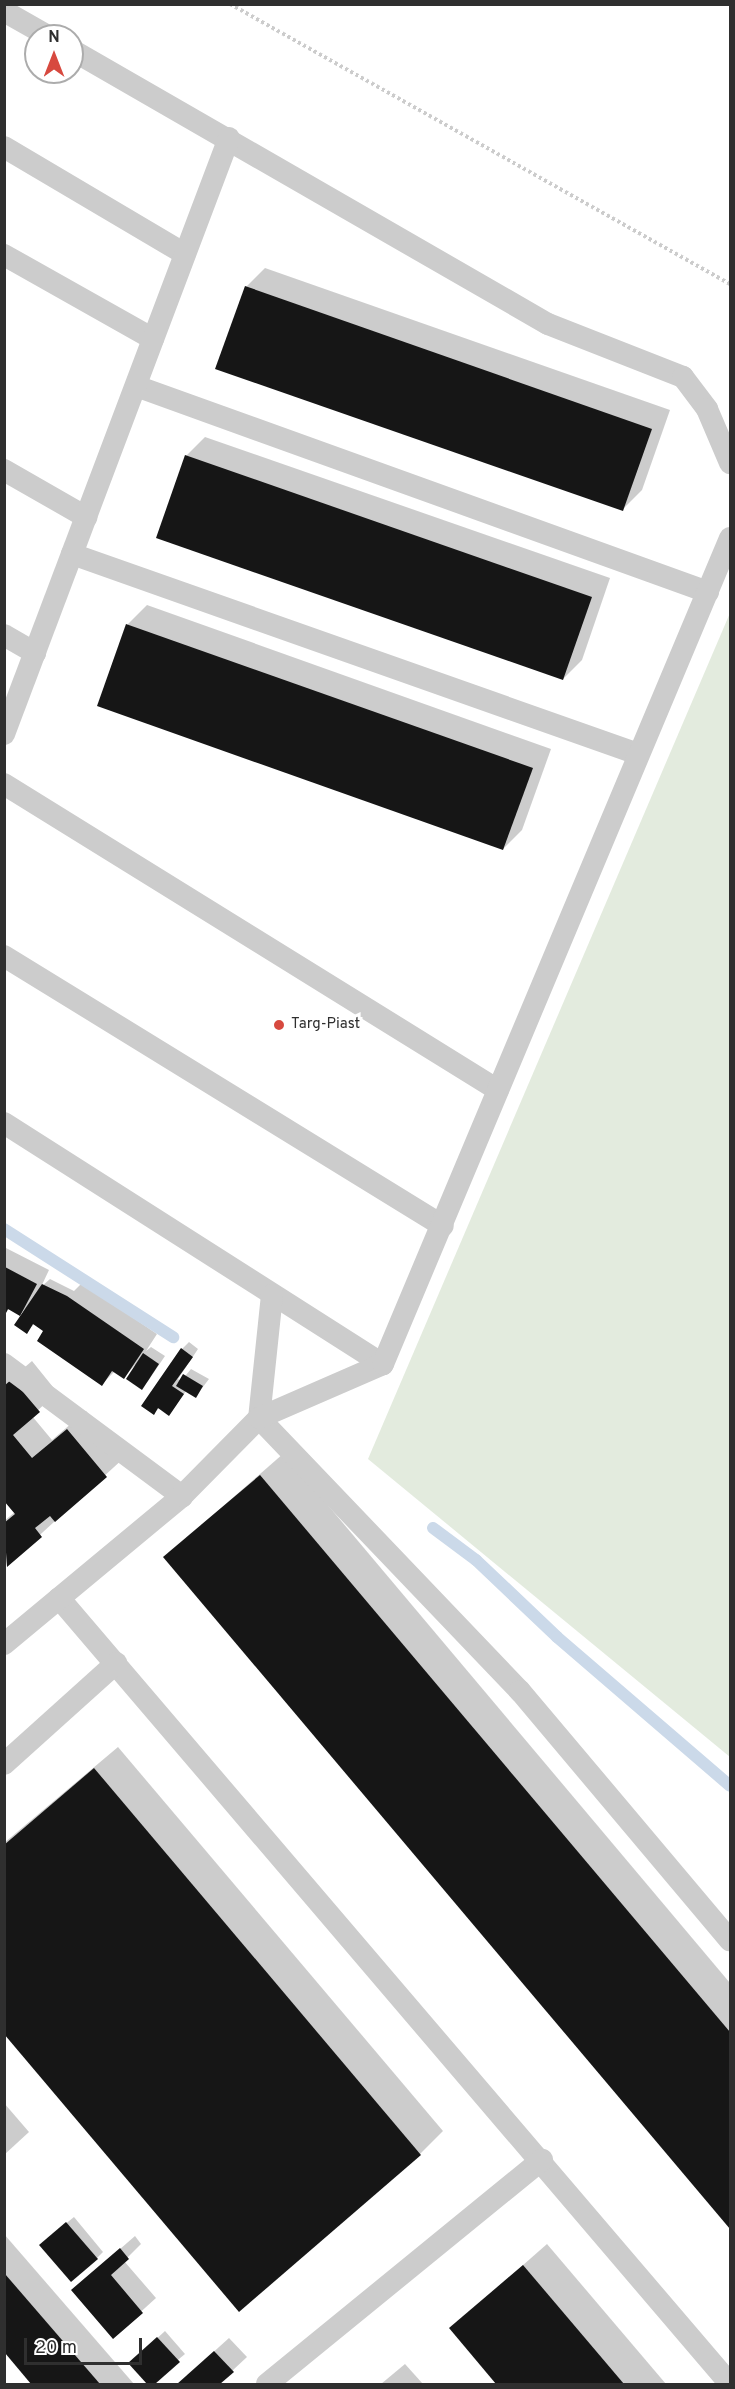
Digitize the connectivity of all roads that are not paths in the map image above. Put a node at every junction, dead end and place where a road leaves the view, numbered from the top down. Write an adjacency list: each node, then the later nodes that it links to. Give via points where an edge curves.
1 (4, 11): 2 (lane)
2 (27, 24)
3 (84, 57): 4 (lane)
4 (229, 138): 6 (lane); 10 (lane, via 548,324 682,377 708,409)
5 (4, 147): 6 (lane)
6 (185, 254): 8 (lane)
7 (4, 255): 8 (lane)
8 (153, 339): 9 (lane)
9 (136, 386): 12 (lane); 15 (lane)
10 (730, 463)
11 (4, 470): 12 (lane)
12 (86, 517): 14 (lane)
13 (730, 538): 15 (lane)
14 (72, 554): 17 (lane); 19 (lane)
15 (708, 592): 19 (lane)
16 (4, 635): 17 (lane)
17 (35, 653): 18 (lane)
18 (4, 734)
19 (638, 754): 22 (lane)
20 (4, 784): 22 (lane)
21 (4, 956): 24 (lane)
22 (498, 1090): 24 (lane)
23 (4, 1123): 25 (lane)
24 (443, 1226): 27 (lane)
25 (272, 1295): 27 (lane); 28 (lane)
26 (4, 1364): 29 (lane)
27 (383, 1365): 28 (lane)
28 (260, 1418): 29 (lane); 34 (lane, via 520,1691)
29 (182, 1496): 30 (lane)
30 (59, 1598): 31 (lane); 32 (lane)
31 (7, 1638)
32 (116, 1663): 33 (lane); 35 (lane)
33 (4, 1764)
34 (730, 1940)
35 (542, 2160): 36 (lane); 37 (lane)
36 (267, 2385)
37 (730, 2385)

